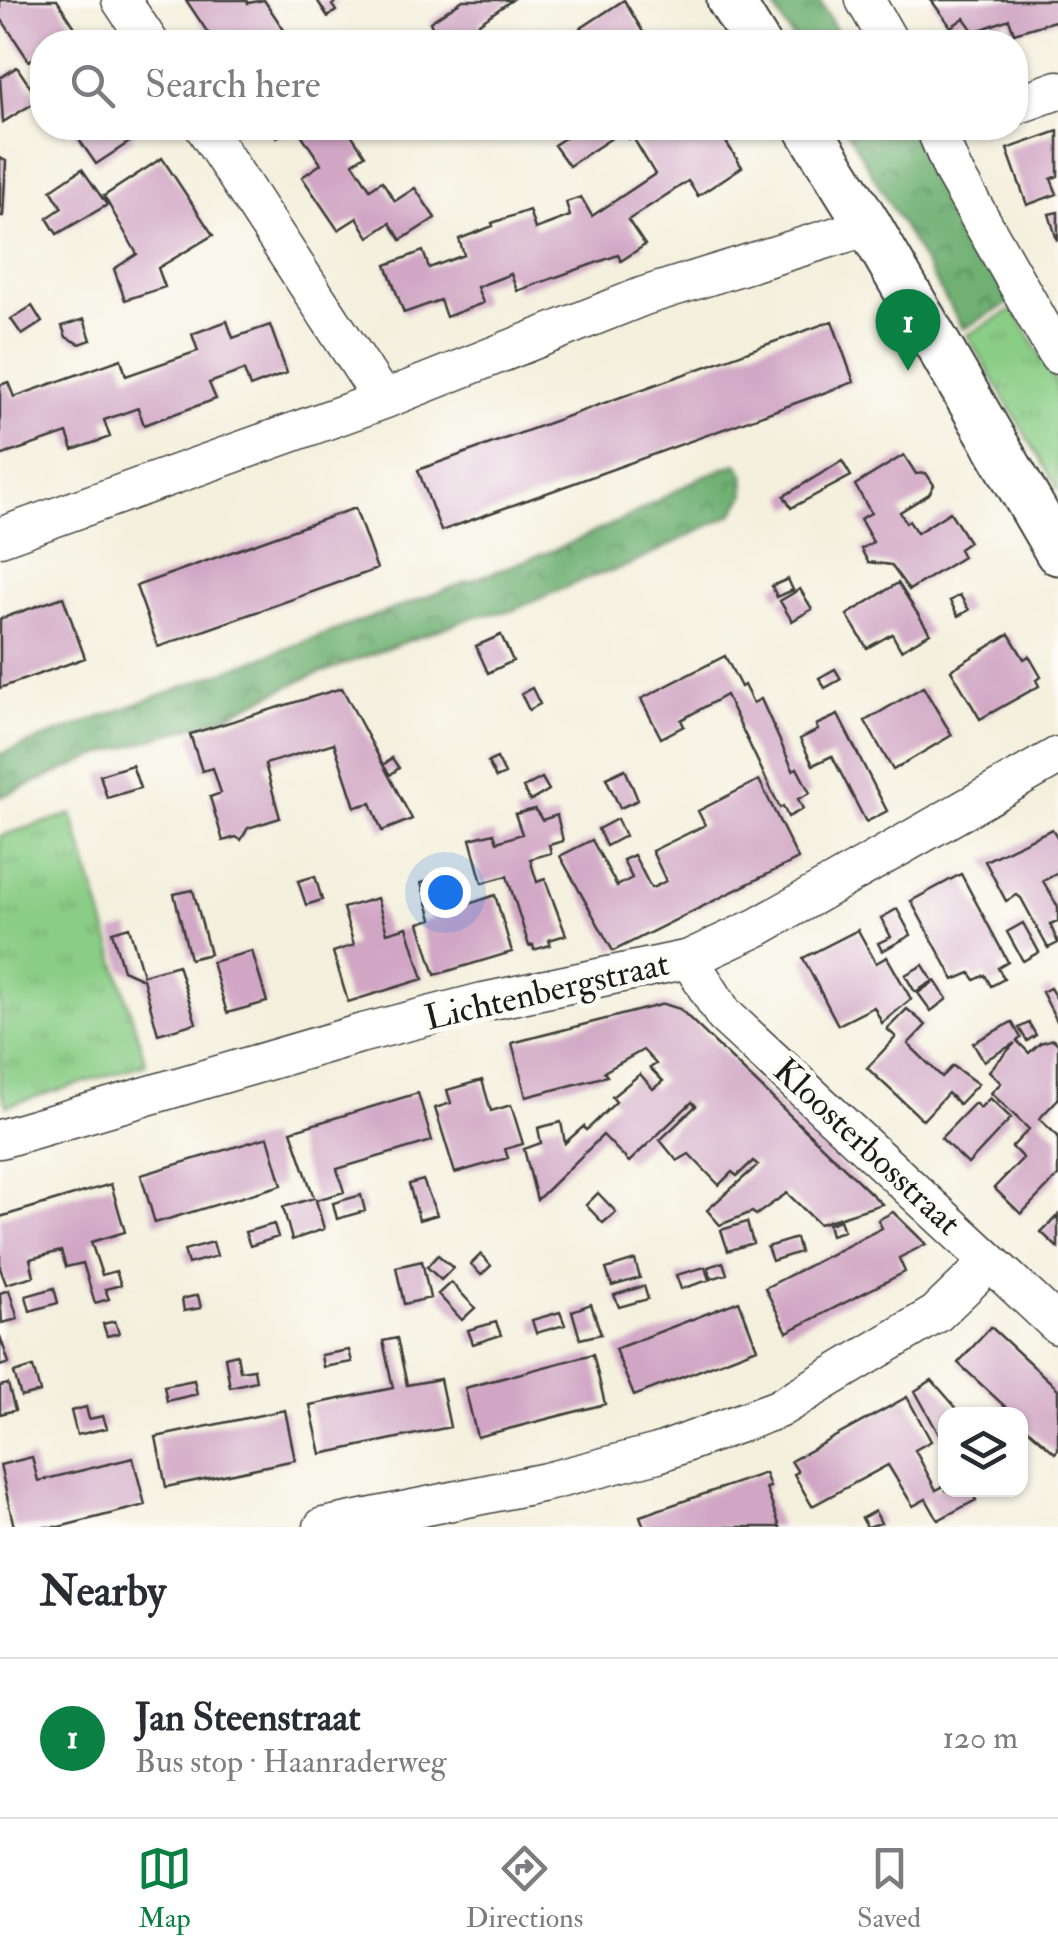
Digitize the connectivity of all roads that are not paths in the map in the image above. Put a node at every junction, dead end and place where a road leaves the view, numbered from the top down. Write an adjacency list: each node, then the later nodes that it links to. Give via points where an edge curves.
1 (121, 0): 4 (street)
2 (730, 0): 5 (street)
3 (865, 0): 6 (street)
4 (141, 30)
5 (749, 30)
6 (882, 30)
7 (1058, 90): 8 (street)
8 (1028, 101)
9 (213, 140): 14 (street)
10 (815, 140): 12 (street)
11 (945, 140): 13 (street, via 953,171)
12 (869, 226): 14 (street, via 644,296); 16 (street)
13 (1058, 356)
14 (383, 400): 15 (street)
15 (0, 536)
16 (1058, 552)
17 (1058, 756): 18 (street, Lichtenbergstraat, via 758,927)
18 (689, 959): 19 (street, Lichtenbergstraat, via 483,1002); 20 (street, Kloosterbosstraat, via 724,1015)
19 (0, 1139)
20 (990, 1262): 21 (street, Kloosterbosstraat); 22 (street, via 936,1314 778,1409 658,1453)
21 (1058, 1325)
22 (393, 1520): 23 (street)
23 (323, 1527)

